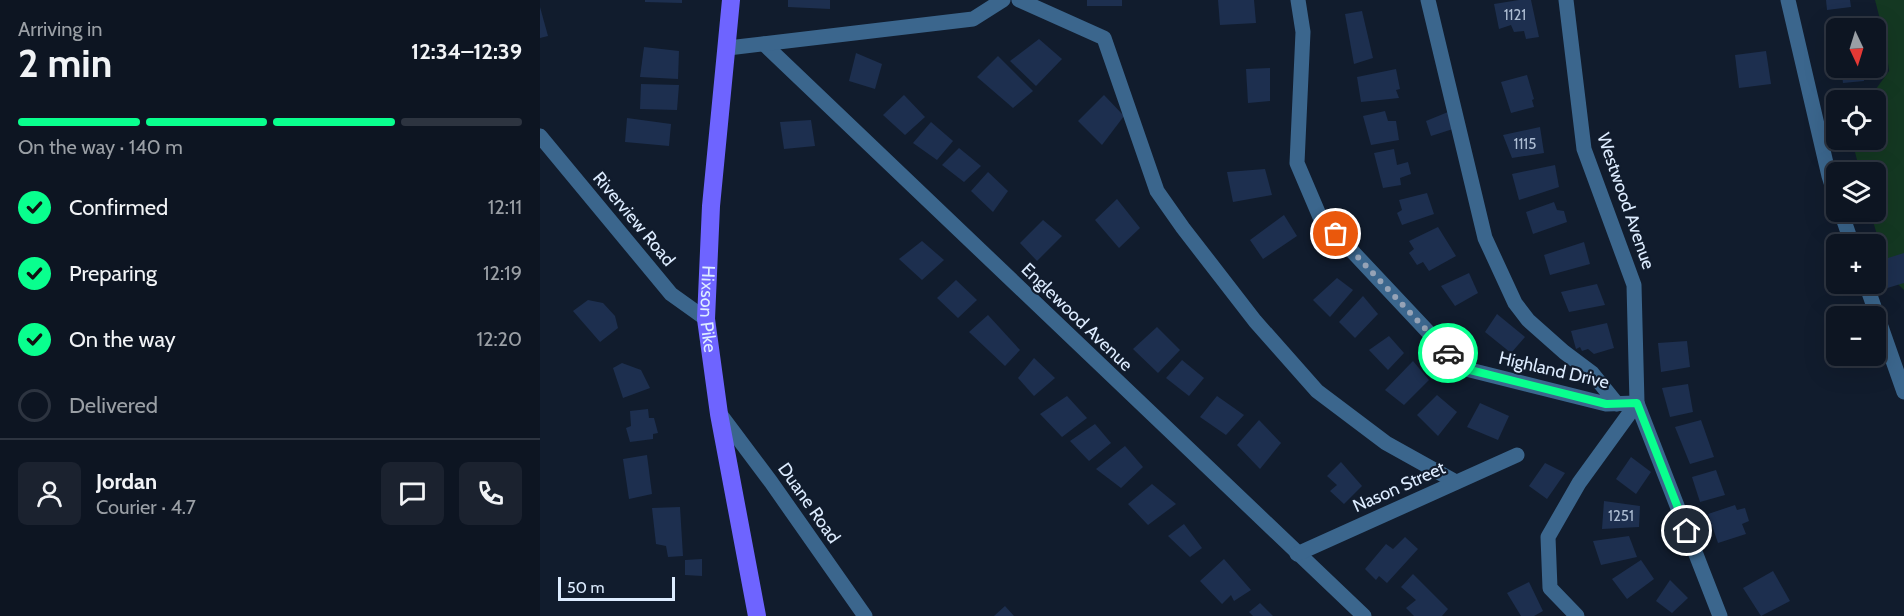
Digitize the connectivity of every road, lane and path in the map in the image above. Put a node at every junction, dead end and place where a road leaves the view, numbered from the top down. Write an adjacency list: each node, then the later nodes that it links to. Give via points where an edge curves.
1 (731, 0): 9 (main road, Hixson Pike)
2 (1003, 0): 8 (street, via 973,19)
3 (1019, 0): 19 (street, via 1104,38 1157,191 1255,321 1317,391 1386,443)
4 (1298, 0): 16 (street, Highland Drive, via 1303,32 1297,163 1320,217 1462,368)
5 (1428, 0): 16 (street, via 1485,238 1496,263 1515,303 1528,320 1592,373)
6 (1566, 0): 15 (street, Westwood Avenue, via 1584,149 1634,285)
7 (1788, 0): 11 (street)
8 (764, 44): 9 (street); 20 (street, Englewood Avenue)
9 (728, 48): 13 (main road, Hixson Pike, via 711,206)
10 (540, 136): 13 (street, Riverview Road, via 671,294)
11 (1826, 167)
12 (1870, 294): 14 (street)
13 (706, 319): 17 (main road, Hixson Pike)
14 (1904, 392)
15 (1637, 403): 16 (street, Highland Drive); 24 (street, via 1580,483 1548,537 1550,588); 25 (street, Westwood Avenue)
16 (1617, 404)
17 (720, 414): 21 (main road, Hixson Pike); 22 (street, Duane Road)
18 (1517, 455): 19 (street, Nason Street)
19 (1456, 482): 20 (street, Nason Street)
20 (1297, 554): 23 (street, Englewood Avenue)
21 (757, 616)
22 (865, 616)
23 (1364, 616)
24 (1577, 616)
25 (1720, 616)

